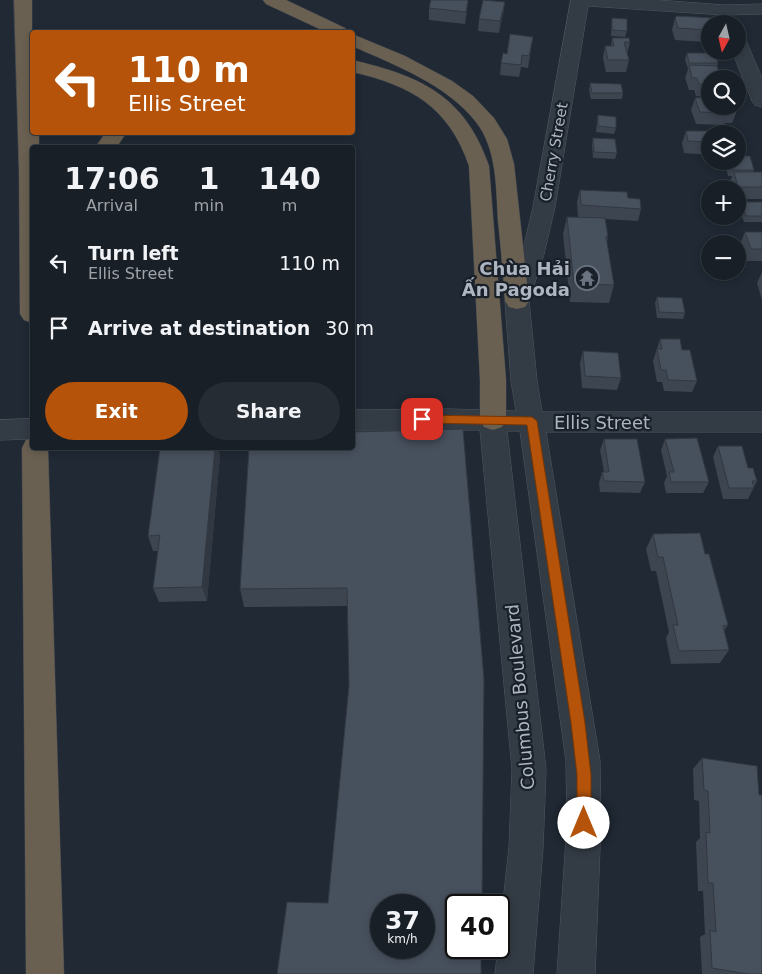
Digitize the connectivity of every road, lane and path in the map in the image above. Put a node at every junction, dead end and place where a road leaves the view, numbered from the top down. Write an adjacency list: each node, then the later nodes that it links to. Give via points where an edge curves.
1 (23, 0): 12 (highway)
2 (272, 0): 7 (highway)
3 (581, 0): 5 (street); 13 (street, Cherry Street, via 544,207)
4 (762, 9): 6 (street)
5 (710, 15)
6 (736, 15)
7 (335, 30)
8 (355, 40): 13 (highway, via 454,91 492,130 504,164)
9 (745, 60): 11 (street)
10 (355, 67): 15 (highway, via 393,77 432,97 460,123 474,146 479,176)
11 (762, 101)
12 (30, 171)
13 (517, 302): 16 (street, via 524,380)
14 (355, 420): 15 (street, Ellis Street)
15 (494, 420): 16 (street, Ellis Street); 22 (street, Columbus Boulevard, via 529,769 526,848)
16 (532, 421): 17 (street, Ellis Street); 23 (street, via 583,761 584,823)
17 (762, 422)
18 (0, 430): 19 (street)
19 (30, 430)
20 (35, 450): 21 (highway)
21 (45, 974)
22 (514, 974)
23 (576, 974)

